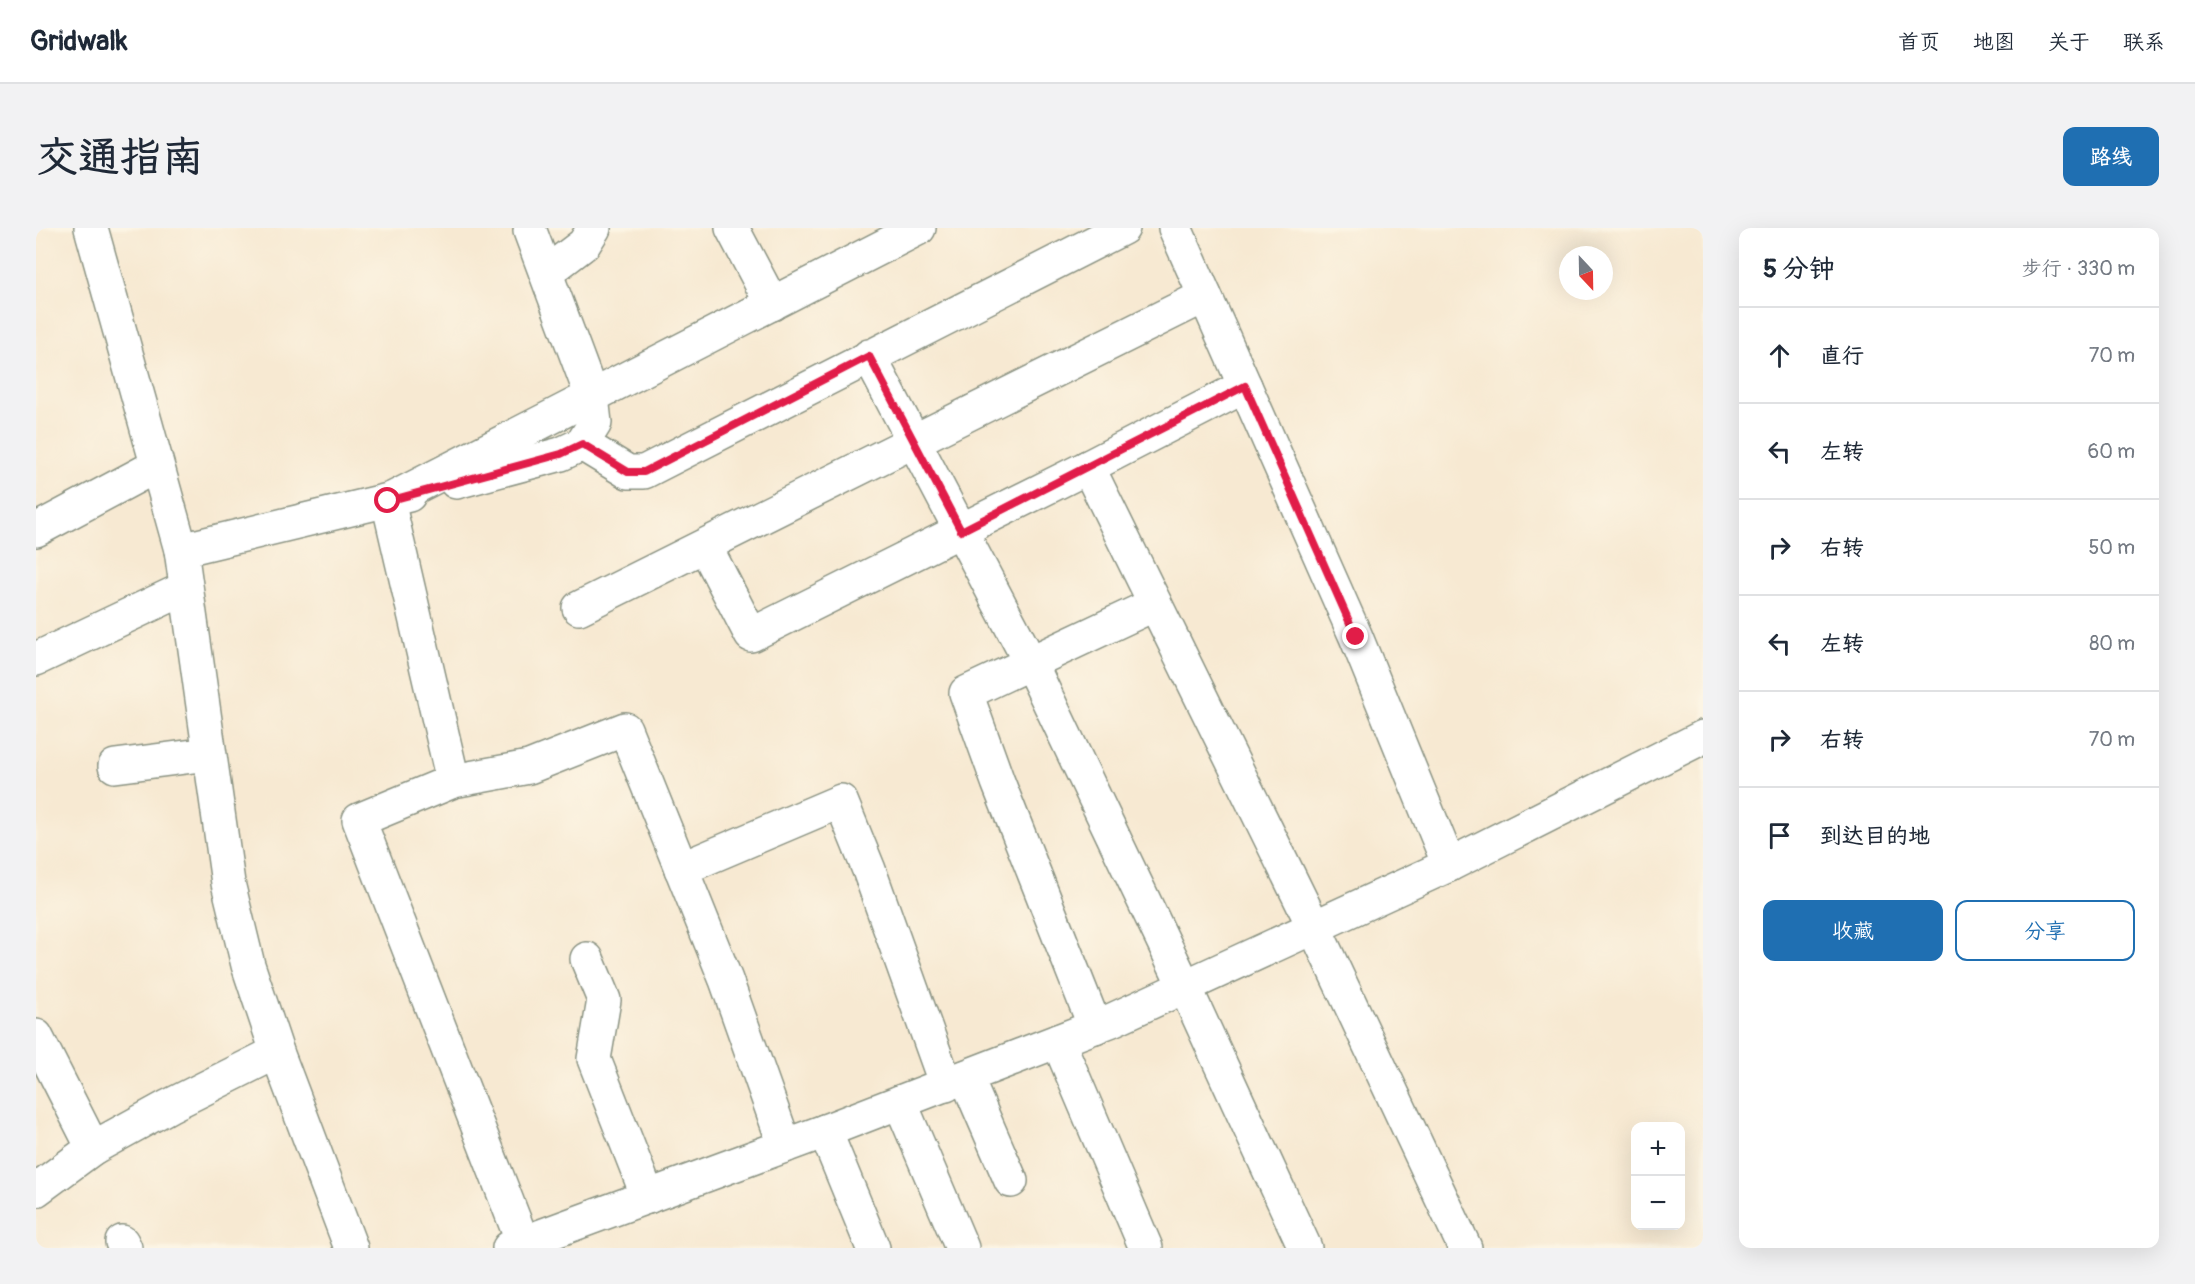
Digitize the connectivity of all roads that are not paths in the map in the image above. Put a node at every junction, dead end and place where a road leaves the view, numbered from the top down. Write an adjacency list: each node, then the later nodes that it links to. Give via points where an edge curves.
1 (91, 228): 17 (street)
2 (594, 228): 9 (street, via 584,244)
3 (732, 228): 11 (street)
4 (919, 228): 8 (street)
5 (1123, 228): 12 (street)
6 (1175, 228): 10 (street)
7 (530, 231): 9 (street)
8 (870, 239): 11 (street)
9 (546, 273): 14 (street)
10 (1205, 296): 13 (street); 15 (street)
11 (772, 304): 14 (street)
12 (869, 356): 15 (street); 16 (street, via 644,472 628,472)
13 (1245, 386): 18 (street); 33 (street, via 1356,637)
14 (592, 396): 16 (street, via 594,423); 19 (street)
15 (915, 442): 21 (street); 22 (street)
16 (582, 444): 19 (street, via 561,454)
17 (156, 466): 20 (street); 23 (street)
18 (1088, 467): 21 (street); 25 (street)
19 (388, 501): 23 (street); 32 (street)
20 (36, 530)
21 (961, 531): 22 (street, via 751,635); 28 (street)
22 (705, 546): 26 (street)
23 (181, 550): 24 (street)
24 (186, 588): 27 (street); 30 (street)
25 (1155, 604): 28 (street); 35 (street)
26 (579, 608)
27 (36, 659)
28 (1030, 662): 37 (street); 38 (street, via 966,693)
29 (1703, 737): 33 (street)
30 (209, 754): 31 (street); 41 (street, via 228,883 248,965)
31 (115, 766)
32 (453, 781): 34 (street, via 529,767 625,729); 50 (street, via 359,820)
33 (1449, 865): 35 (street)
34 (681, 868): 42 (street, via 841,801); 45 (street)
35 (1314, 927): 37 (street); 56 (street)
36 (587, 958): 49 (street, via 604,1000 594,1059)
37 (1185, 987): 38 (street); 55 (street)
38 (1095, 1027): 40 (street)
39 (36, 1036): 46 (street)
40 (1058, 1041): 42 (street); 54 (street)
41 (277, 1052): 46 (street); 51 (street)
42 (956, 1081): 43 (street); 47 (street)
43 (900, 1102): 44 (street); 53 (street)
44 (825, 1131): 45 (street); 52 (street)
45 (785, 1146): 49 (street)
46 (93, 1148): 48 (street)
47 (1011, 1181)
48 (37, 1188)
49 (648, 1197): 50 (street)
50 (525, 1244)
51 (351, 1248)
52 (873, 1248)
53 (962, 1248)
54 (1146, 1248)
55 (1305, 1248)
56 (1465, 1248)

